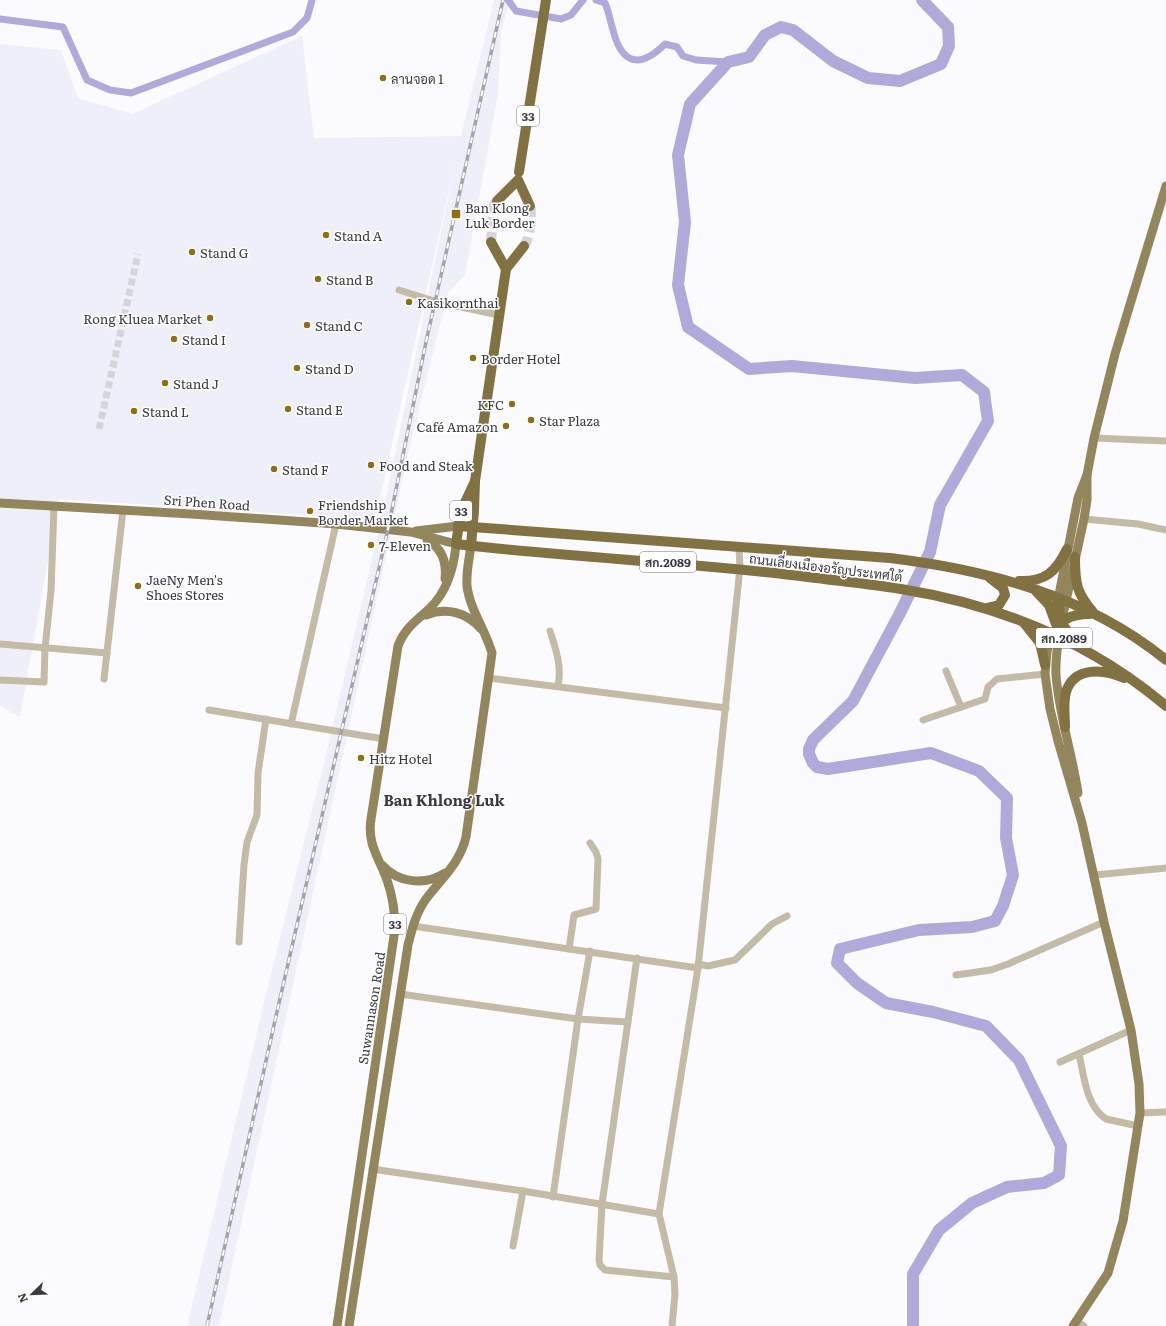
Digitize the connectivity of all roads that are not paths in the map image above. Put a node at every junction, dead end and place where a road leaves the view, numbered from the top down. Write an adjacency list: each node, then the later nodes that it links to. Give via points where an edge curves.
1 (545, 5): 2 (highway, 33)
2 (519, 172)
3 (1166, 186): 11 (main road, via 1115,354)
4 (497, 202): 5 (highway, via 518,180)
5 (530, 206)
6 (491, 242): 8 (highway)
7 (524, 246): 8 (highway, Suwannason Road)
8 (506, 269): 10 (highway, Suwannason Road)
9 (399, 290): 10 (street, via 437,302)
10 (499, 315): 14 (highway, Suwannason Road)
11 (1094, 438): 12 (street); 13 (main road)
12 (1166, 441)
13 (1087, 475): 18 (main road); 27 (main road, via 1078,498)
14 (475, 480): 20 (highway, Suwannason Road / 33, via 461,511); 21 (highway, Suwannason Road / 33)
15 (0, 503): 16 (main road, Sri Phen Road)
16 (54, 506): 17 (main road, Sri Phen Road); 44 (street, via 51,591)
17 (123, 510): 19 (main road, Sri Phen Road); 45 (street)
18 (1084, 519): 22 (street, via 1138,524); 28 (main road)
19 (336, 524): 23 (main road, Sri Phen Road); 60 (street)
20 (458, 526): 21 (highway, ถนนเลี่ยงเมืองอรัญประเทศใต้ / สก.2089); 23 (main road, Sri Phen Road); 24 (highway, Suwannason Road / 33)
21 (473, 527): 25 (highway, Suwannason Road / 33); 26 (highway, ถนนเลี่ยงเมืองอรัญประเทศใต้ / สก.2089)
22 (1166, 530)
23 (411, 532): 24 (main road, Sri Phen Road); 32 (main road, via 437,545 444,557)
24 (456, 544): 25 (highway, ถนนเลี่ยงเมืองอรัญประเทศใต้ / สก.2089); 32 (main road, Suwannason Road / 33, via 451,572)
25 (470, 546): 29 (highway, ถนนเลี่ยงเมืองอรัญประเทศใต้ / สก.2089); 42 (main road, Suwannason Road / 33, via 467,586)
26 (739, 547): 29 (street); 30 (highway, ถนนเลี่ยงเมืองอรัญประเทศใต้ / สก.2089, via 890,558)
27 (1067, 550): 31 (highway, via 1057,568 1041,579); 34 (main road)
28 (1075, 557): 34 (main road); 36 (highway, via 1075,578 1079,594)
29 (740, 568): 35 (highway, ถนนเลี่ยงเมืองอรัญประเทศใต้ / สก.2089, via 879,586 948,598); 56 (street)
30 (985, 575): 31 (highway, ถนนเลี่ยงเมืองอรัญประเทศใต้ / สก.2089); 35 (highway, via 1003,588 1005,596 999,605)
31 (1011, 580): 33 (highway, ถนนเลี่ยงเมืองอรัญประเทศใต้ / สก.2089)
32 (444, 589): 37 (main road, Suwannason Road / 33, via 431,608)
33 (1034, 589): 34 (highway, ถนนเลี่ยงเมืองอรัญประเทศใต้ / สก.2089); 40 (highway, via 1049,605)
34 (1061, 599): 36 (highway, ถนนเลี่ยงเมืองอรัญประเทศใต้ / สก.2089); 40 (highway)
35 (986, 608): 38 (highway, ถนนเลี่ยงเมืองอรัญประเทศใต้ / สก.2089)
36 (1096, 616): 40 (highway, via 1079,614); 46 (highway, ถนนเลี่ยงเมืองอรัญประเทศใต้ / สก.2089, via 1144,643)
37 (421, 617): 42 (main road, via 433,612 451,611 466,616); 62 (main road, Suwannason Road / 33, via 407,628 398,646)
38 (1022, 621): 39 (highway, ถนนเลี่ยงเมืองอรัญประเทศใต้ / สก.2089); 47 (highway, via 1040,643)
39 (1033, 625): 40 (highway, ถนนเลี่ยงเมืองอรัญประเทศใต้ / สก.2089); 40 (highway, via 1046,622)
40 (1056, 628): 47 (main road); 52 (highway, ถนนเลี่ยงเมืองอรัญประเทศใต้ / สก.2089); 61 (main road, via 1056,675)
41 (550, 631): 53 (street, via 560,664)
42 (484, 632): 49 (main road, Suwannason Road / 33, via 492,653)
43 (0, 644): 44 (street)
44 (45, 648): 45 (street); 51 (street, via 44,682)
45 (107, 653): 50 (street)
46 (1166, 660)
47 (1045, 669): 55 (street, via 998,680 988,687 985,699); 63 (main road, via 1050,709)
48 (946, 671): 55 (street)
49 (489, 678): 53 (street); 66 (main road, Suwannason Road / 33, via 464,850)
50 (104, 679)
51 (0, 680)
52 (1139, 685): 54 (highway, ถนนเลี่ยงเมืองอรัญประเทศใต้ / สก.2089); 61 (highway, via 1116,674 1095,670 1077,676 1065,693)
53 (558, 686): 56 (street)
54 (1166, 706)
55 (961, 707): 59 (street)
56 (726, 708): 76 (street)
57 (209, 710): 58 (street)
58 (266, 719): 60 (street); 72 (street, via 258,773 257,815 251,827 245,857)
59 (923, 720)
60 (291, 724): 62 (street)
61 (1065, 727): 63 (main road)
62 (384, 740): 65 (main road, Suwannason Road / 33, via 370,825 372,847)
63 (1082, 823): 68 (main road)
64 (590, 843): 73 (street, via 598,859 596,909 574,915)
65 (378, 860): 66 (main road, via 397,876 412,881 435,878); 95 (main road, Suwannason Road / 33, via 392,898 394,944)
66 (454, 866): 71 (main road, Suwannason Road / 33, via 426,900)
67 (1166, 868): 68 (street)
68 (1094, 875): 70 (main road)
69 (787, 916): 76 (street, via 772,924 735,960)
70 (1104, 922): 77 (street, via 1008,964 991,970); 81 (main road)
71 (413, 926): 73 (street); 78 (main road, Suwannason Road / 33)
72 (239, 942)
73 (569, 949): 74 (street)
74 (590, 951): 75 (street); 79 (street)
75 (638, 958): 76 (street); 80 (street)
76 (698, 966): 91 (street)
77 (956, 975)
78 (400, 994): 79 (street); 87 (main road, Suwannason Road / 33)
79 (578, 1019): 80 (street); 89 (street)
80 (628, 1022): 90 (street)
81 (1132, 1030): 82 (street); 85 (main road)
82 (1079, 1054): 83 (street); 86 (street, via 1090,1098 1098,1111 1106,1119)
83 (1060, 1062)
84 (1166, 1112): 85 (street)
85 (1140, 1113): 86 (main road)
86 (1138, 1126): 94 (main road, via 1123,1221 1108,1273)
87 (372, 1170): 88 (street); 96 (main road, Suwannason Road / 33)
88 (522, 1191): 89 (street); 92 (street)
89 (553, 1196): 90 (street)
90 (602, 1204): 91 (street); 93 (street, via 598,1260 602,1269)
91 (659, 1214): 93 (street)
92 (513, 1246)
93 (674, 1276): 97 (street)
94 (1078, 1324)
95 (337, 1326)
96 (349, 1326)
97 (672, 1326)

